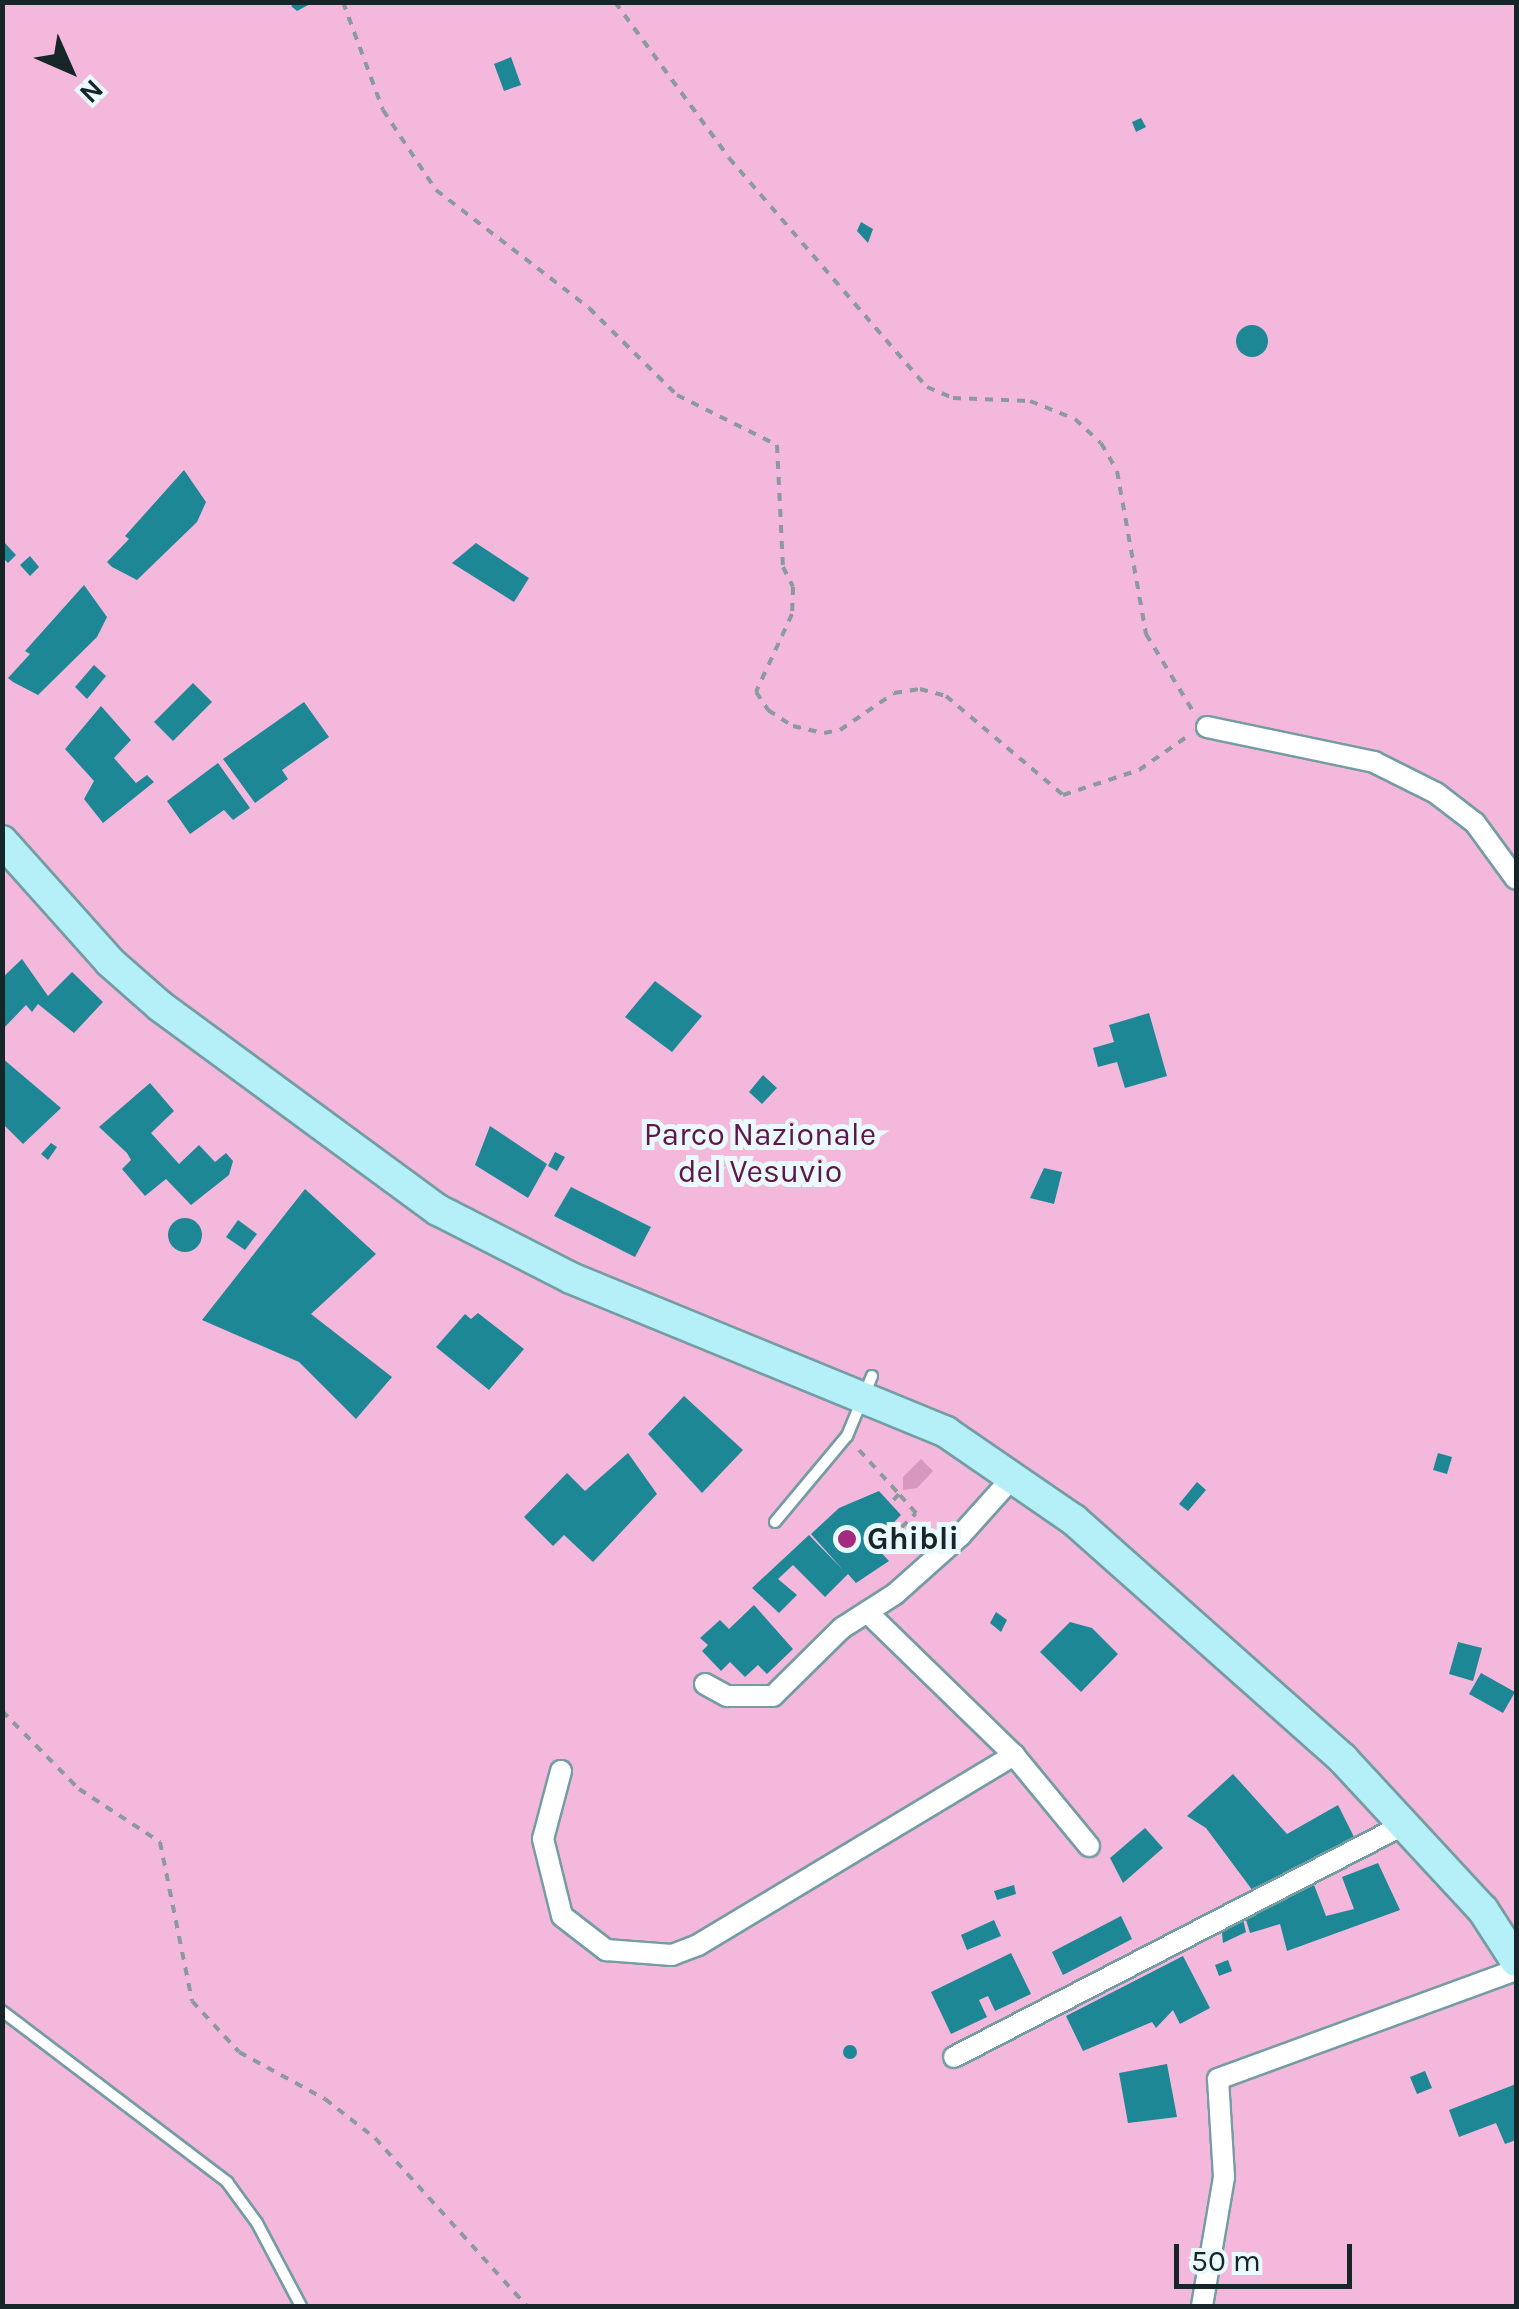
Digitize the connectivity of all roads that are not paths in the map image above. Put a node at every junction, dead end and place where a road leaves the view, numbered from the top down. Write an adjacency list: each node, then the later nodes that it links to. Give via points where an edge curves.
1 (1206, 727): 3 (street, via 1374,762 1436,792 1475,822)
2 (2, 840): 4 (street, via 110,962 160,1006 438,1210 572,1278)
3 (1516, 878)
4 (871, 1386): 5 (street); 6 (lane, via 847,1436)
5 (1014, 1477): 7 (street, via 960,1536); 11 (street, via 1142,1580)
6 (775, 1522)
7 (867, 1612): 8 (street, via 773,1696 726,1696); 9 (street)
8 (705, 1684)
9 (1014, 1755): 10 (street, via 698,1945 672,1954 606,1950 562,1916 543,1838); 12 (street)
10 (561, 1771)
11 (1406, 1824): 13 (street, via 1483,1910); 16 (street)
12 (1089, 1846)
13 (1516, 1961)
14 (1516, 1970): 18 (street, via 1218,2079 1224,2177)
15 (2, 2011): 17 (lane, via 227,2182 258,2223)
16 (954, 2057)
17 (301, 2306)
18 (1202, 2306)

